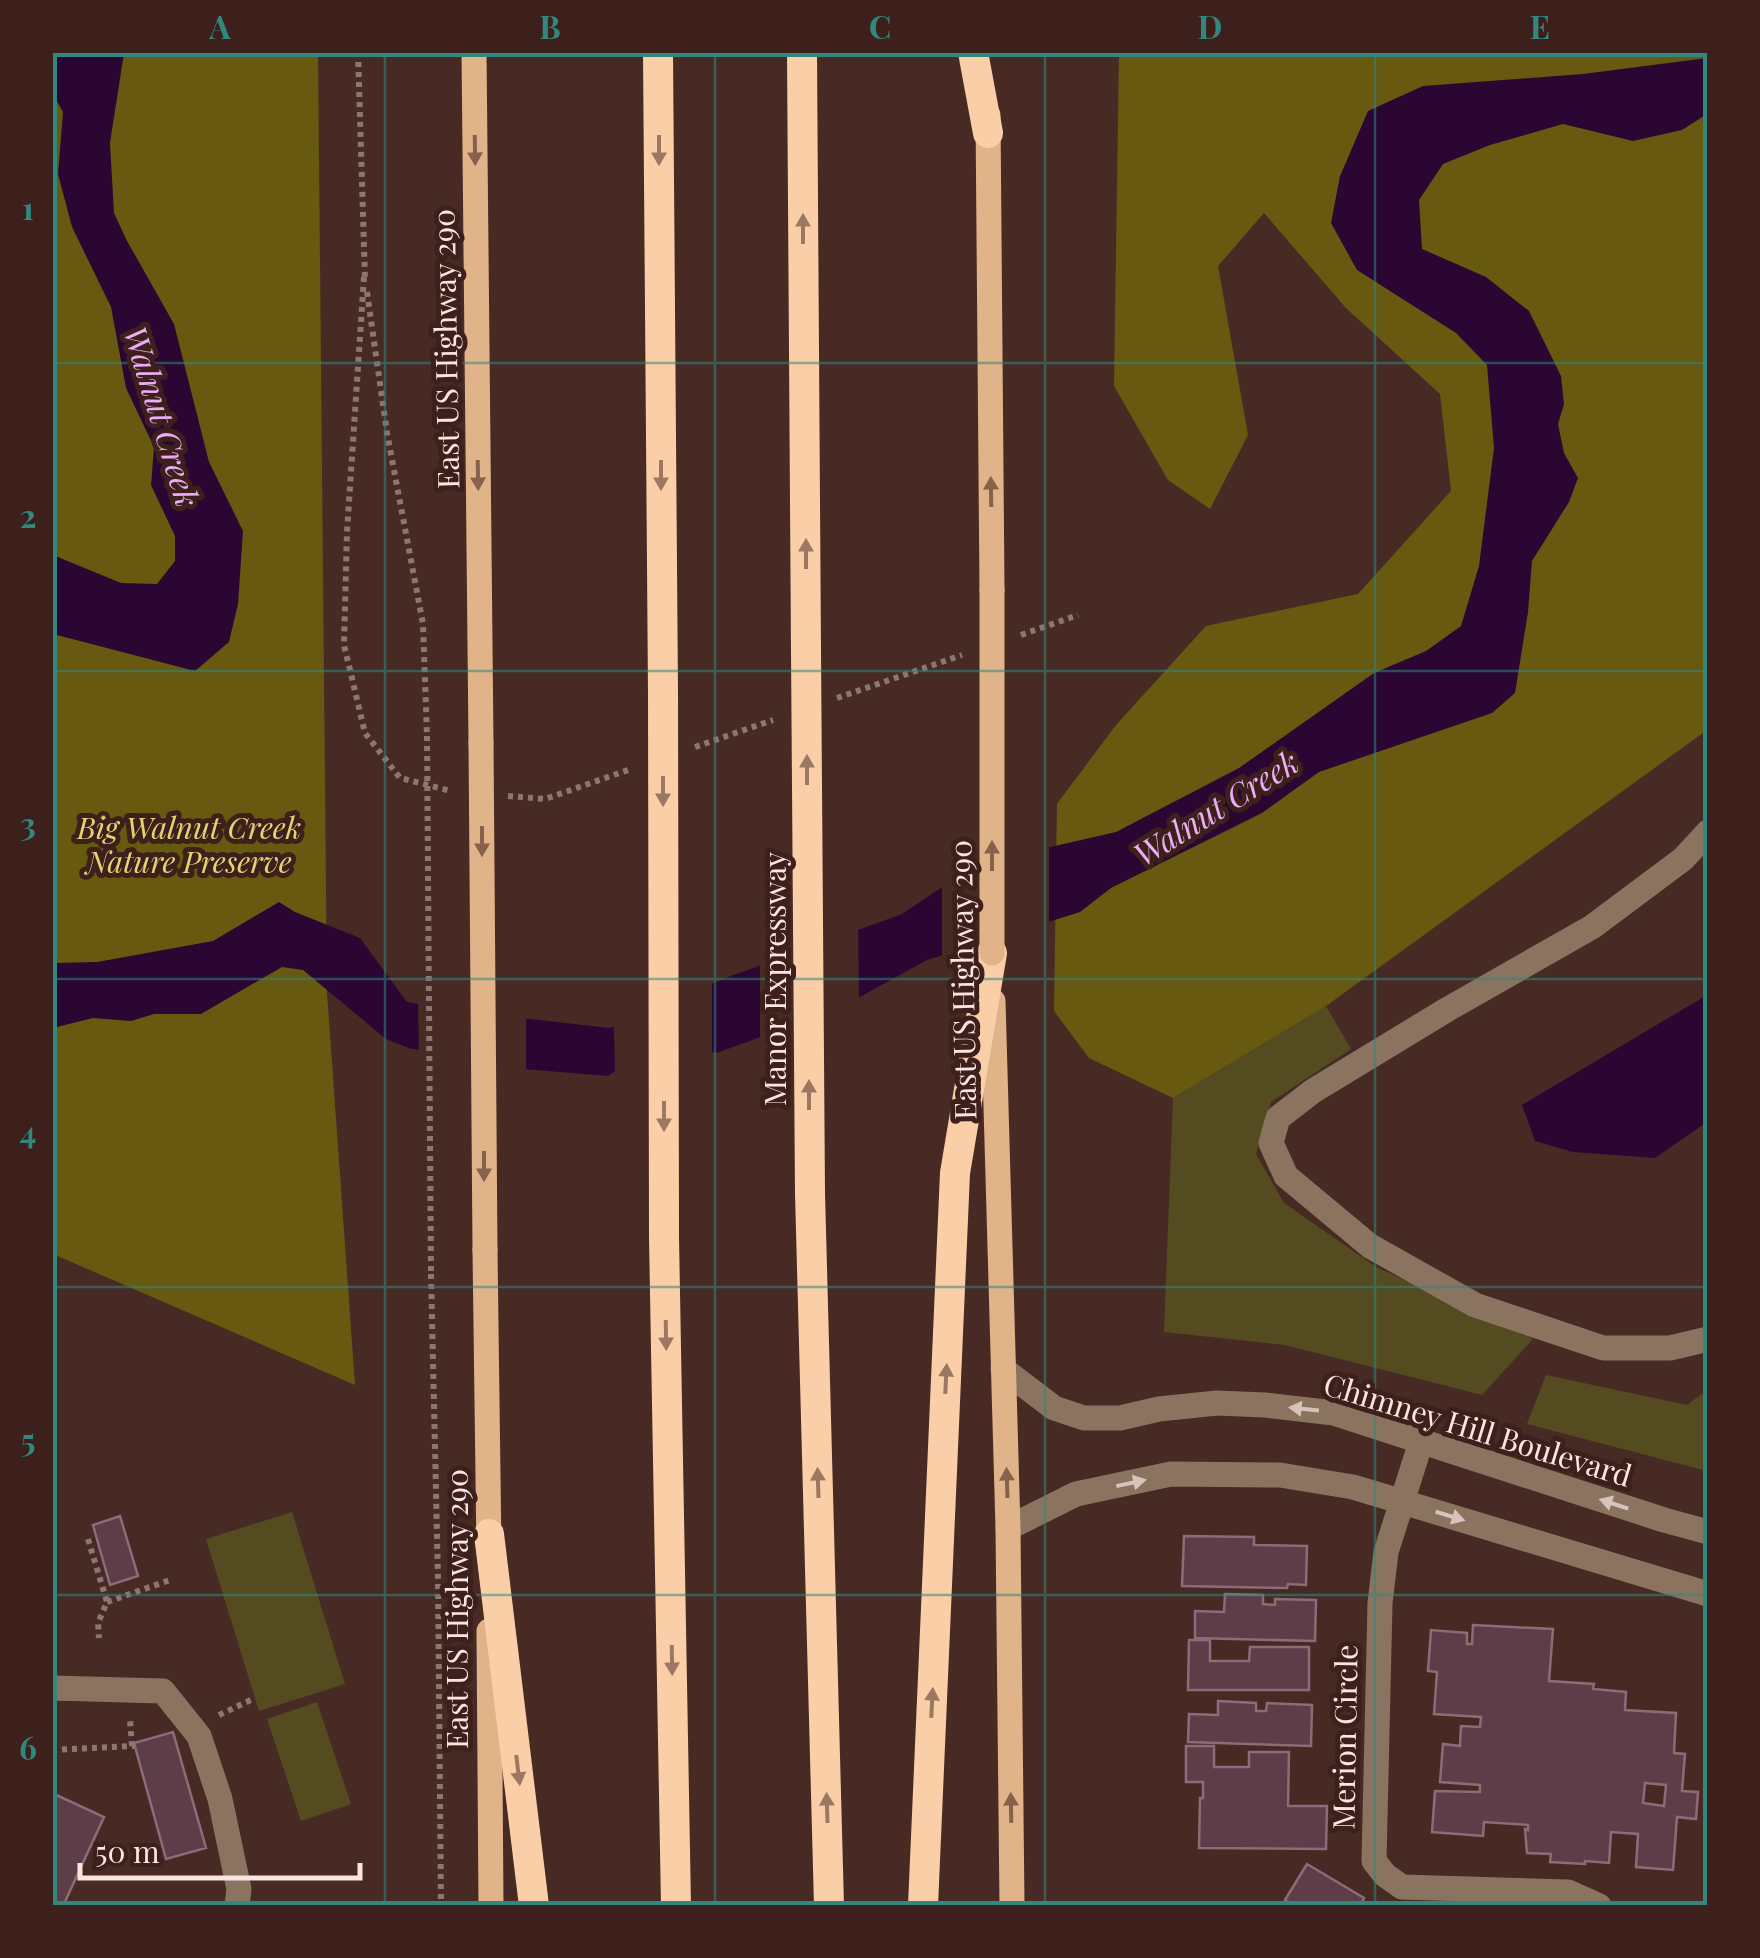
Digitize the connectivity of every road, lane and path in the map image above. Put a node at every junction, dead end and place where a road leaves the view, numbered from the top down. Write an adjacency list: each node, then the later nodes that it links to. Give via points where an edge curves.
1 (358, 52): 8 (path)
2 (474, 52): 26 (main road, East US Highway 290, one-way to 26, bridge)
3 (658, 52): 41 (highway, one-way to 41, bridge, via 664,1237)
4 (802, 52): 42 (highway, Manor Expressway, one-way to 4, bridge, via 810,1192)
5 (972, 52): 7 (highway)
6 (987, 52): 7 (main road, East US Highway 290)
7 (988, 133): 19 (main road, East US Highway 290, one-way to 7, bridge)
8 (364, 278): 16 (path, via 344,645 365,734 400,778); 38 (path, bridge, via 423,624)
9 (1078, 615): 10 (path)
10 (1004, 641)
11 (968, 653): 12 (path)
12 (820, 704)
13 (784, 716): 14 (path)
14 (692, 748)
15 (636, 767): 17 (path, via 544,799)
16 (467, 792)
17 (506, 796)
18 (1708, 832): 20 (street, via 1683,859 1592,927 1313,1091 1278,1118 1272,1143 1286,1176 1370,1246 1475,1305 1603,1348 1670,1348)
19 (992, 953): 21 (main road, East US Highway 290); 43 (highway, one-way to 19, via 955,1172)
20 (1708, 1338)
21 (1003, 1368): 22 (street, Chimney Hill Boulevard, one-way to 21, via 1334,1413 1266,1405 1084,1418 1054,1408); 24 (main road, East US Highway 290, one-way to 21)
22 (1421, 1442): 23 (street, Merion Circle); 25 (street, Chimney Hill Boulevard, one-way to 22)
23 (1402, 1502): 24 (street, one-way to 23, via 1076,1494 1171,1474 1280,1475); 29 (street, one-way to 29); 45 (street, Merion Circle, via 1380,1603 1374,1861 1402,1887 1568,1892)
24 (1008, 1528): 44 (main road, East US Highway 290, one-way to 24)
25 (1708, 1532)
26 (489, 1534): 39 (main road, East US Highway 290); 40 (highway, one-way to 40)
27 (88, 1539): 30 (path)
28 (173, 1579): 30 (path)
29 (1708, 1594)
30 (107, 1602): 31 (path)
31 (99, 1638)
32 (52, 1688): 37 (street, via 163,1691 199,1736 220,1799)
33 (255, 1698): 35 (path)
34 (129, 1714): 36 (path, via 132,1746)
35 (218, 1715)
36 (52, 1750)
37 (237, 1906)
38 (441, 1906)
39 (491, 1906)
40 (534, 1906)
41 (676, 1906)
42 (830, 1906)
43 (923, 1906)
44 (1012, 1906)
45 (1599, 1906)

